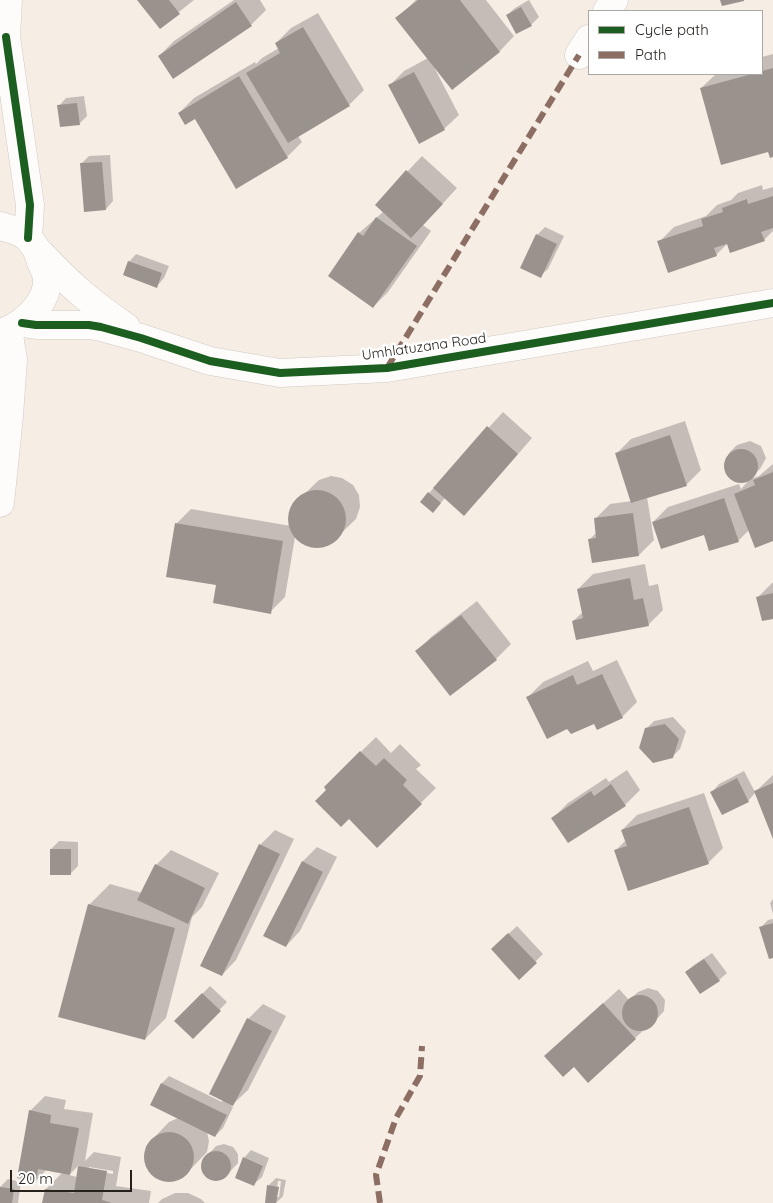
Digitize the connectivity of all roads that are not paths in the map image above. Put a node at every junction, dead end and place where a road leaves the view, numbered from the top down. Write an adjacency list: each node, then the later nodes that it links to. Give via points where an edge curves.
1 (8, 0): 2 (street)
2 (6, 37): 3 (street); 5 (street)
3 (0, 65)
4 (0, 226): 5 (street, via 17,231)
5 (33, 245): 7 (street, via 47,278 44,296 35,311); 8 (street, Umhlatuzana Road, via 72,286)
6 (773, 303): 8 (street, Umhlatuzana Road, via 387,368 263,371 210,362)
7 (10, 328): 8 (street, Umhlatuzana Road, via 89,325); 9 (street, via 13,359)
8 (141, 338)
9 (0, 503)

